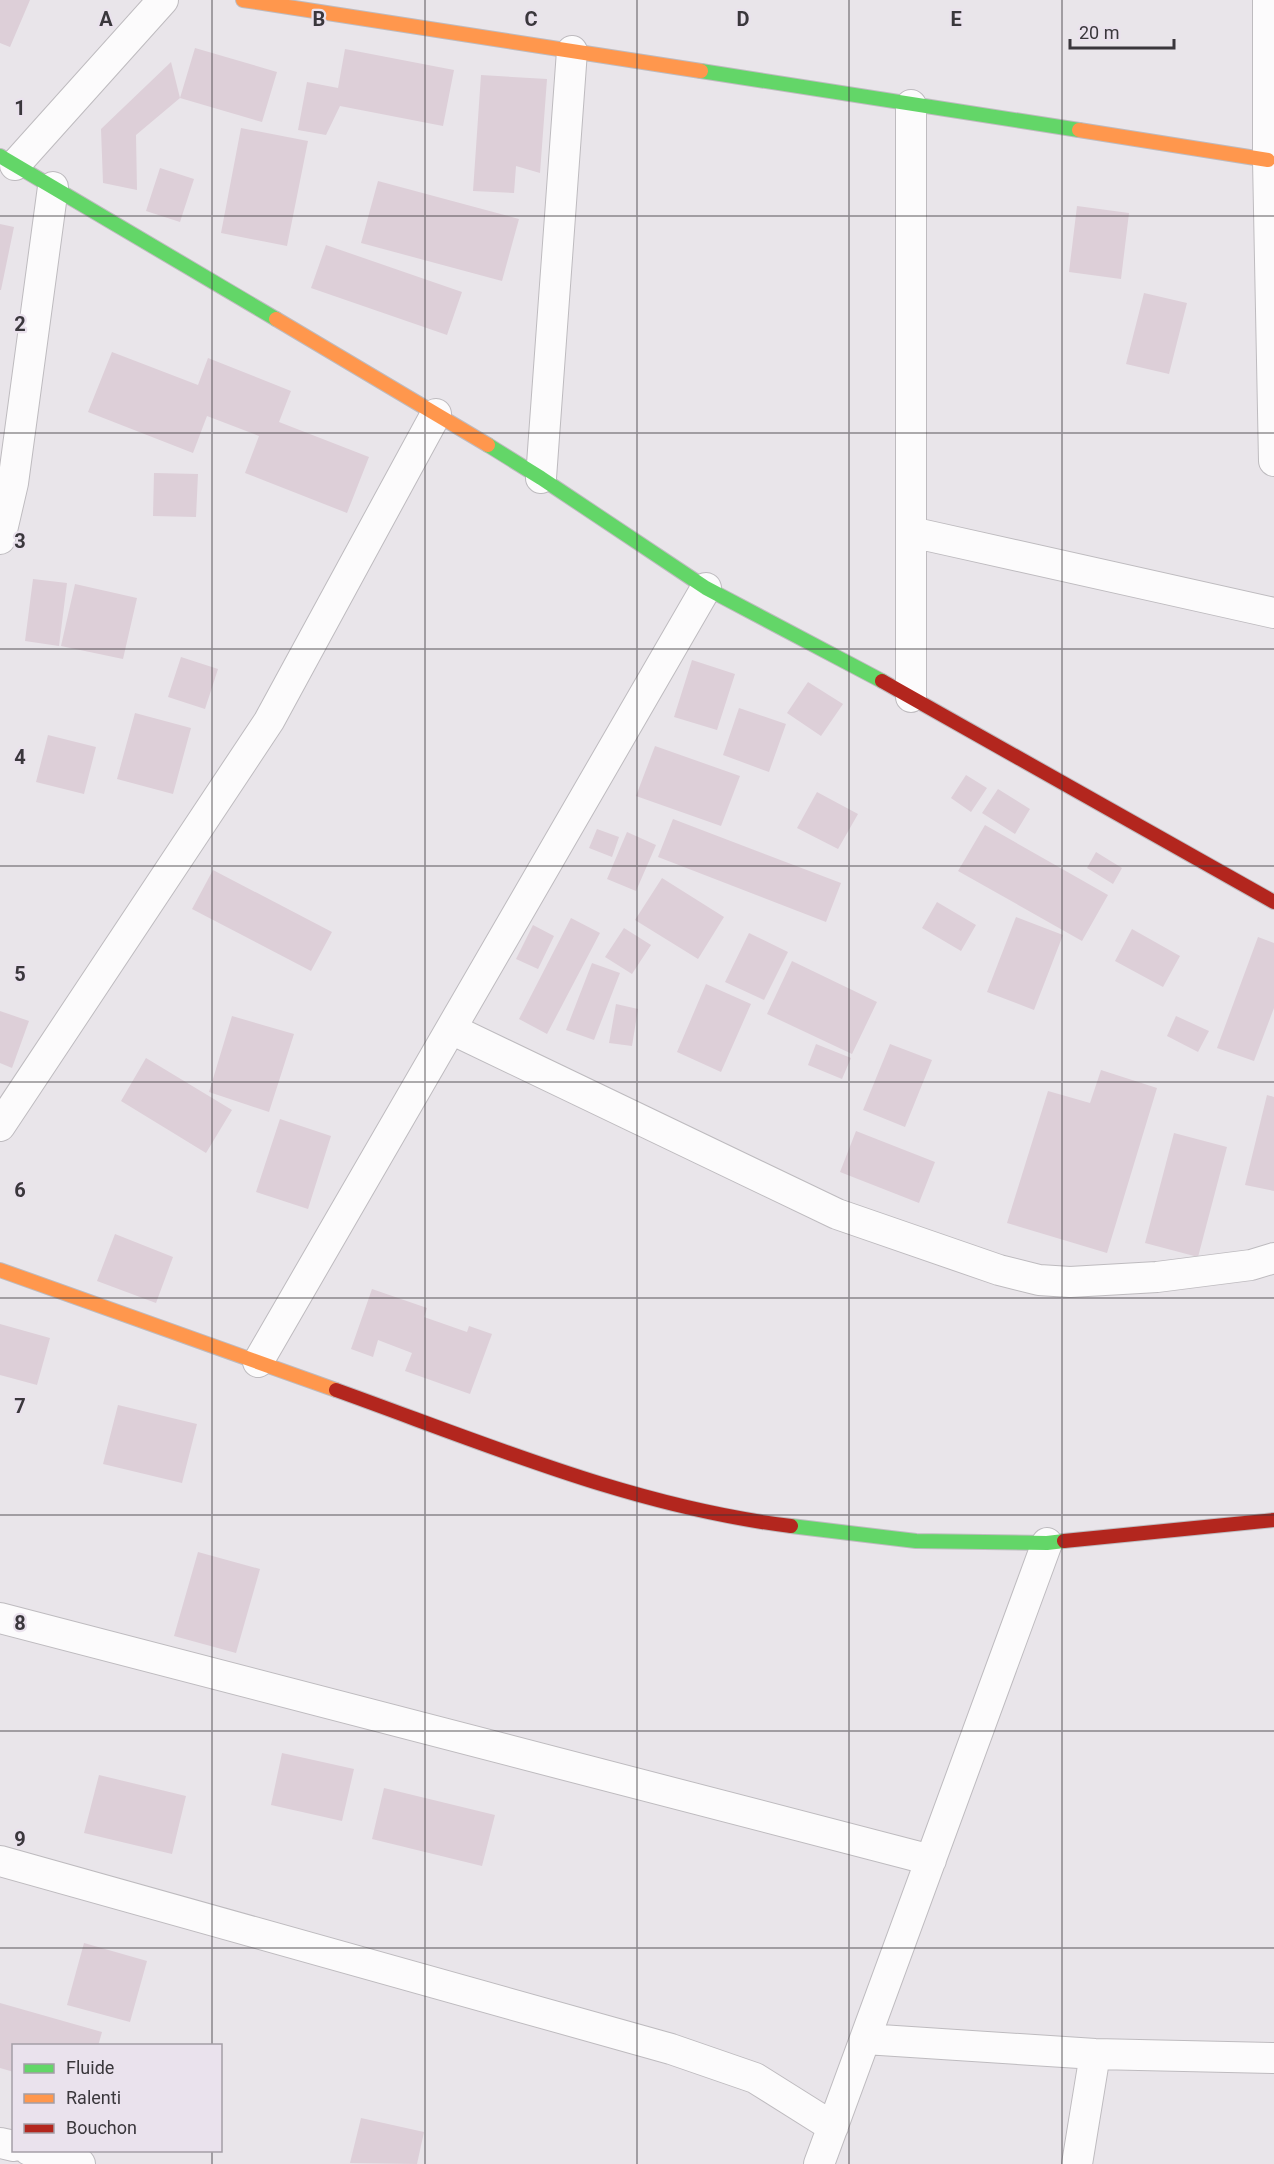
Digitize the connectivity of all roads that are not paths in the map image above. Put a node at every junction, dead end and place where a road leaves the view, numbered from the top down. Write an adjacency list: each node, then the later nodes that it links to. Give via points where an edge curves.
1 (163, 0): 7 (street)
2 (243, 0): 4 (street)
3 (1268, 0): 6 (street)
4 (572, 51): 5 (street); 11 (street)
5 (911, 105): 6 (street); 13 (street)
6 (1268, 160): 10 (street)
7 (7, 161): 8 (street)
8 (53, 187): 9 (street); 12 (street)
9 (436, 414): 11 (street); 20 (street, via 269,721)
10 (1274, 461)
11 (541, 478): 15 (street)
12 (6, 482): 14 (street)
13 (911, 532): 16 (street); 17 (street)
14 (0, 539)
15 (706, 588): 17 (street); 19 (street)
16 (1274, 613)
17 (911, 697): 18 (street)
18 (1274, 902)
19 (452, 1029): 21 (street, via 837,1214 999,1270 1039,1280 1070,1282 1157,1277 1251,1265); 23 (street)
20 (0, 1126)
21 (1274, 1258)
22 (0, 1270): 23 (street)
23 (258, 1362): 25 (street, via 585,1479 674,1505 765,1523 904,1540)
24 (1274, 1520): 25 (street)
25 (1047, 1543): 27 (street)
26 (0, 1618): 27 (street)
27 (930, 1860): 29 (street)
28 (0, 1861): 32 (street, via 671,2049 755,2078)
29 (865, 2039): 30 (street); 32 (street)
30 (1095, 2054): 31 (street); 36 (street)
31 (1274, 2058)
32 (833, 2127): 35 (street)
33 (33, 2152): 34 (street)
34 (80, 2164)
35 (819, 2164)
36 (1077, 2164)

